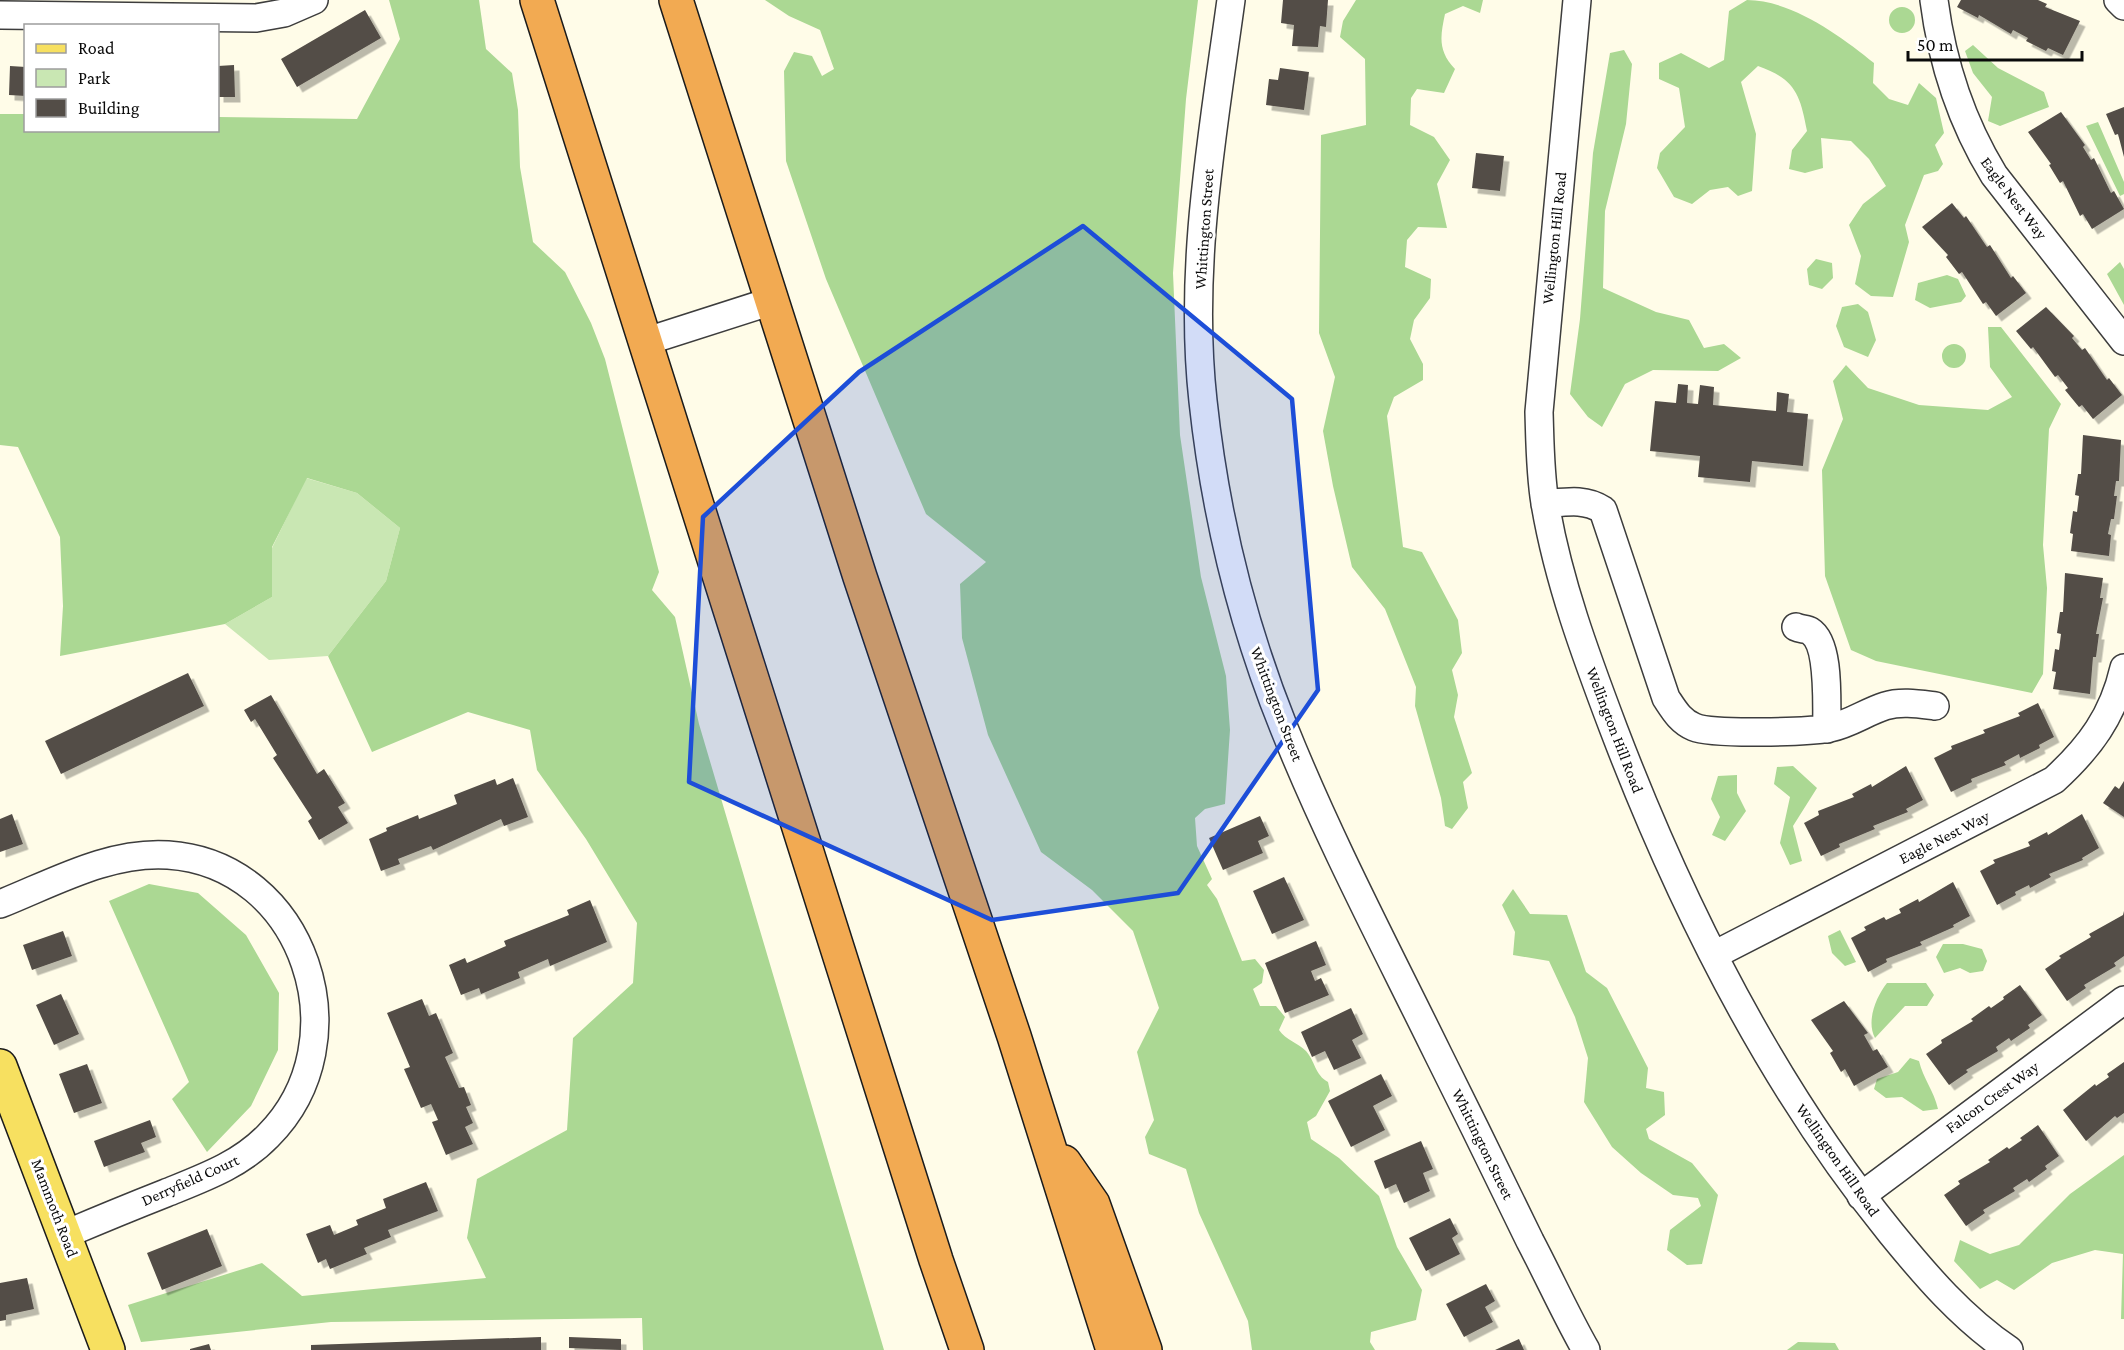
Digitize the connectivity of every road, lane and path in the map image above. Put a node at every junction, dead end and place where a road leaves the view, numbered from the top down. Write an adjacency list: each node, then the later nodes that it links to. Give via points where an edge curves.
1 (314, 0): 9 (street, via 284,14 256,18)
2 (537, 0): 12 (highway)
3 (676, 0): 10 (highway)
4 (1231, 0): 31 (street, Whittington Street, via 1200,243 1198,340 1202,400 1233,574 1283,727 1333,841)
5 (1577, 0): 13 (street, Wellington Hill Road, via 1542,357 1539,423)
6 (1934, 0): 11 (street, Eagle Nest Way, via 1951,81 1977,148)
7 (2118, 0): 8 (street)
8 (2124, 6)
9 (0, 15)
10 (772, 301): 12 (street); 22 (highway)
11 (2124, 341)
12 (645, 342): 25 (highway)
13 (1545, 504): 17 (street, via 1582,501 1603,510 1666,698 1678,717 1694,727 1717,732); 19 (street, Wellington Hill Road, via 1572,616 1594,677 1652,824)
14 (1796, 627): 17 (street, via 1810,631 1821,644)
15 (2124, 668): 19 (street, Eagle Nest Way, via 2103,723 2083,754 2054,780)
16 (1935, 706): 17 (street, via 1886,705)
17 (1827, 729)
18 (0, 904): 24 (street, Derryfield Court, via 115,858 142,854 196,860 237,878 266,900 297,942 311,981 316,1018 313,1044 286,1114 270,1134 255,1149 220,1170)
19 (1714, 955): 23 (street, Wellington Hill Road, via 1777,1070)
20 (2124, 1000): 23 (street, Falcon Crest Way)
21 (1, 1070): 24 (main road, Mammoth Road)
22 (1044, 1132): 29 (highway); 30 (highway, via 1093,1204)
23 (1861, 1196): 32 (street, Wellington Hill Road, via 1964,1316)
24 (66, 1234): 26 (main road, Mammoth Road)
25 (936, 1260): 27 (highway); 28 (highway)
26 (108, 1350)
27 (957, 1350)
28 (967, 1350)
29 (1113, 1350)
30 (1145, 1350)
31 (1586, 1350)
32 (2009, 1350)

